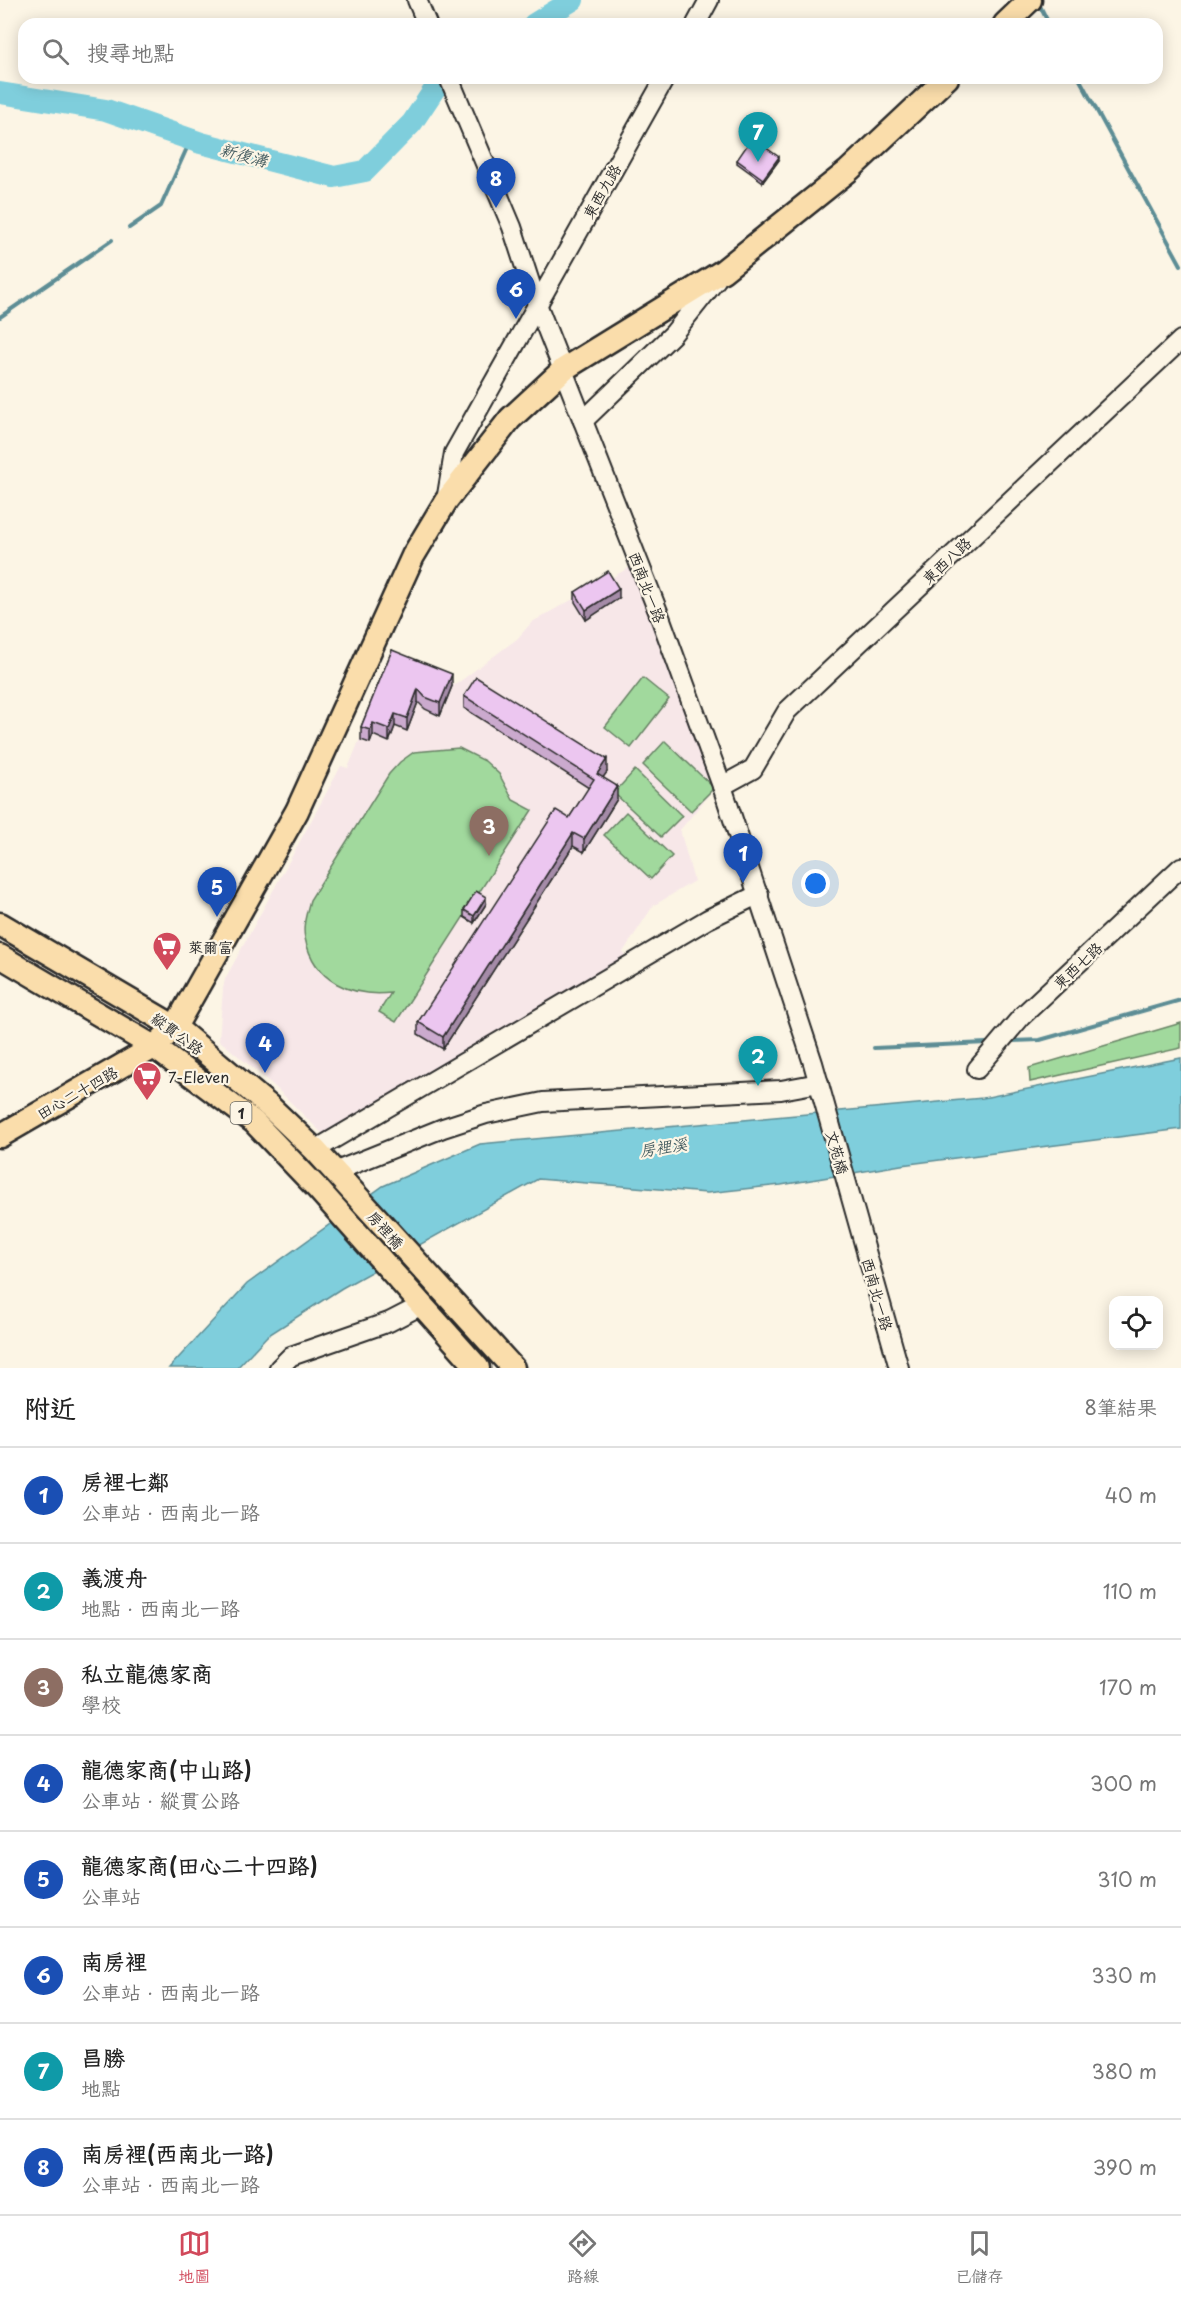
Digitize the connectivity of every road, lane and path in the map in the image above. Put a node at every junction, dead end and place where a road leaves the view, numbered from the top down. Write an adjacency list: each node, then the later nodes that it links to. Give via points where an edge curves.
1 (417, 0): 4 (street)
2 (709, 0): 5 (street)
3 (1030, 0): 6 (main road)
4 (424, 18)
5 (699, 18)
6 (1011, 18)
7 (451, 84): 11 (street, 西南北一路, via 512,227)
8 (662, 84): 11 (street, 東西九路)
9 (941, 84): 10 (main road, 田心二十四路, via 848,171)
10 (723, 271): 13 (main road, 田心二十四路); 14 (street, via 673,333)
11 (537, 304): 13 (street, 西南北一路); 15 (street, 東西九路, via 454,453)
12 (1181, 340): 16 (street, 東西八路, via 787,711 753,769)
13 (564, 369): 14 (street, 西南北一路); 15 (main road, 田心二十四路, via 510,419)
14 (583, 421): 16 (street, 西南北一路)
15 (446, 501): 21 (main road, 田心二十四路, via 413,556 297,811)
16 (722, 786): 18 (street, 西南北一路)
17 (1181, 867): 23 (street, 東西七路, via 1022,1016)
18 (759, 894): 24 (street, 西南北一路); 26 (street, via 708,919)
19 (0, 924): 21 (main road, 縱貫公路 / 1)
20 (0, 956): 22 (main road, 縱貫公路 / 1)
21 (175, 1027): 22 (main road, 田心二十四路); 26 (main road, 縱貫公路 / 1)
22 (154, 1047): 25 (main road, 田心二十四路); 28 (main road, 縱貫公路 / 1, via 254,1122)
23 (977, 1069)
24 (819, 1083): 27 (street, via 781,1090 543,1102 443,1128); 29 (street, 文苑橋)
25 (0, 1136)
26 (315, 1150): 27 (main road, 縱貫公路 / 1)
27 (334, 1172): 33 (main road, 房裡橋 / 1)
28 (318, 1189): 30 (main road, 房裡橋 / 1)
29 (857, 1221): 34 (street, 西南北一路)
30 (422, 1305): 31 (street, via 389,1322 291,1356); 32 (main road, 1)
31 (279, 1368)
32 (478, 1368)
33 (513, 1368)
34 (899, 1368)

